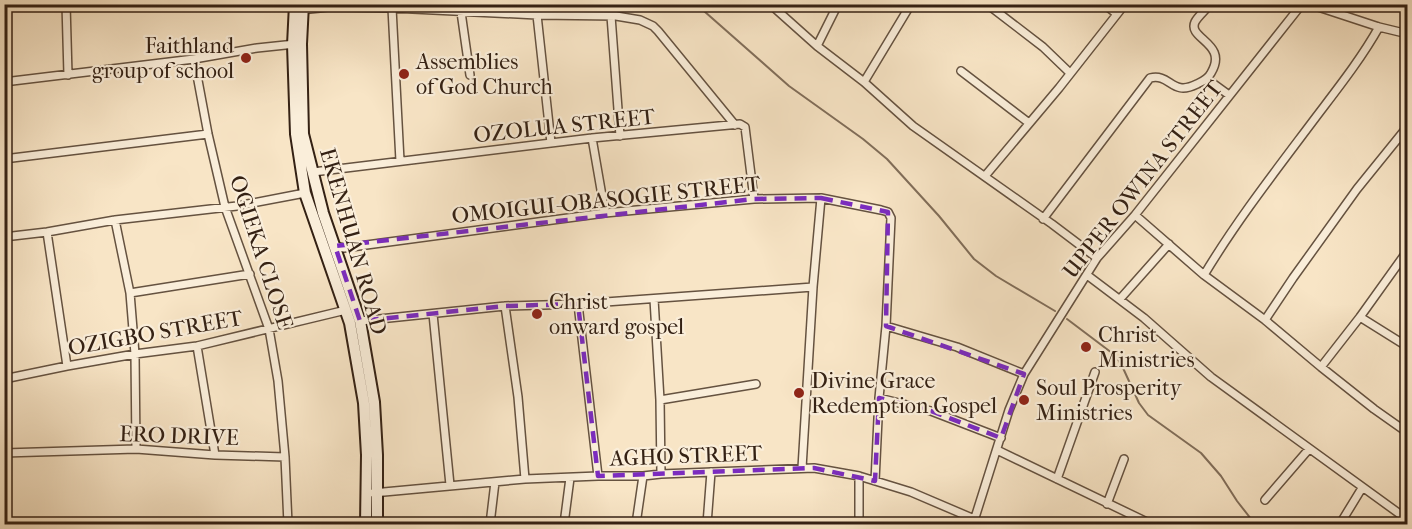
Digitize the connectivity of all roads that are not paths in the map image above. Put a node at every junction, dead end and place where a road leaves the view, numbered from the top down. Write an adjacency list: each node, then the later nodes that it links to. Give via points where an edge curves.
1 (66, 4): 24 (street)
2 (770, 4): 20 (street)
3 (838, 4): 20 (street)
4 (911, 4): 28 (street)
5 (987, 4): 23 (street)
6 (1104, 4): 14 (street)
7 (1125, 4): 14 (street)
8 (1210, 4): 26 (street, via 1194,29 1214,49 1216,61)
9 (1302, 4): 29 (street, UPPER OWINA STREET)
10 (1309, 4): 17 (street)
11 (298, 7): 12 (street); 19 (main road, EKENHUAN ROAD)
12 (393, 8): 13 (street); 38 (street)
13 (461, 12): 15 (street); 25 (street)
14 (1117, 14): 23 (street)
15 (537, 15): 16 (street); 36 (street)
16 (611, 16): 31 (street, via 653,26); 34 (street)
17 (1379, 27): 18 (street); 57 (street, via 1367,49 1226,238)
18 (1407, 34)
19 (297, 44): 21 (street); 39 (main road, EKENHUAN ROAD, via 303,134); 41 (main road, EKENHUAN ROAD, via 296,134)
20 (817, 46): 28 (street)
21 (194, 59): 24 (street); 33 (street, OGIEKA CLOSE)
22 (961, 71): 30 (street)
23 (1070, 73): 30 (street)
24 (68, 75): 27 (street)
25 (470, 75)
26 (1207, 79): 29 (street); 47 (street, via 1185,89 1162,78 1150,78)
27 (4, 82)
28 (864, 82): 40 (street, via 913,126)
29 (1229, 95): 46 (street, UPPER OWINA STREET)
30 (1029, 123): 40 (street)
31 (735, 125): 34 (street, OZOLUA STREET); 43 (street, via 745,127)
32 (1407, 126): 67 (street, via 1357,189)
33 (208, 134): 37 (street); 44 (street, OGIEKA CLOSE)
34 (620, 136): 35 (street, OZOLUA STREET)
35 (592, 138): 36 (street, OZOLUA STREET); 45 (street)
36 (551, 143): 38 (street, OZOLUA STREET)
37 (4, 159)
38 (400, 162): 39 (street, OZOLUA STREET)
39 (313, 172): 52 (main road, EKENHUAN ROAD)
40 (985, 176): 47 (street)
41 (305, 194): 44 (street); 64 (main road, EKENHUAN ROAD)
42 (822, 198): 43 (street, OMOIGUI-OBASOGIE STREET); 58 (street); 69 (street, OMOIGUI-OBASOGIE STREET, via 888,212 891,218)
43 (754, 200): 45 (street, OMOIGUI-OBASOGIE STREET)
44 (225, 207): 48 (street); 55 (street, OGIEKA CLOSE)
45 (606, 213): 52 (street, OMOIGUI-OBASOGIE STREET, via 344,248)
46 (1135, 215): 51 (street); 54 (street, UPPER OWINA STREET)
47 (1043, 219): 54 (street)
48 (115, 220): 49 (street); 59 (street)
49 (47, 232): 50 (street); 74 (street)
50 (4, 237)
51 (1169, 244): 57 (street); 61 (street)
52 (335, 246): 68 (main road, EKENHUAN ROAD)
53 (1407, 253): 66 (street)
54 (1097, 258): 56 (street, UPPER OWINA STREET)
55 (250, 274): 59 (street); 70 (street, OGIEKA CLOSE)
56 (1087, 275): 61 (street); 77 (street, UPPER OWINA STREET)
57 (1204, 275): 67 (street)
58 (813, 286): 60 (street); 91 (street)
59 (130, 293): 73 (street)
60 (654, 299): 62 (street); 81 (street)
61 (1120, 299): 85 (street, via 1211,377)
62 (578, 304): 63 (street); 94 (street)
63 (505, 306): 65 (street); 98 (street)
64 (346, 310): 70 (street, OZIGBO STREET); 104 (main road, EKENHUAN ROAD, via 364,403)
65 (434, 314): 68 (street); 102 (street)
66 (1360, 316): 72 (street); 75 (street)
67 (1265, 320): 75 (street)
68 (360, 321): 104 (main road, EKENHUAN ROAD, via 374,402 377,455)
69 (886, 326): 77 (street, via 957,347); 80 (street)
70 (270, 329): 71 (street, OZIGBO STREET); 89 (street, OGIEKA CLOSE)
71 (197, 346): 73 (street, OZIGBO STREET); 88 (street)
72 (1407, 348)
73 (135, 354): 74 (street, OZIGBO STREET); 84 (street)
74 (67, 366): 78 (street, OZIGBO STREET)
75 (1321, 367): 82 (street)
76 (1095, 372): 99 (street)
77 (1024, 374): 83 (street, UPPER OWINA STREET)
78 (4, 379)
79 (756, 384): 81 (street)
80 (879, 398): 83 (street, via 931,411); 100 (street)
81 (660, 400): 93 (street)
82 (1407, 433)
83 (1001, 438): 86 (street, UPPER OWINA STREET)
84 (136, 449): 87 (street, ERO DRIVE); 88 (street, ERO DRIVE)
85 (1309, 449): 103 (street); 105 (street)
86 (997, 450): 99 (street); 109 (street, UPPER OWINA STREET)
87 (4, 453)
88 (215, 455): 89 (street, ERO DRIVE)
89 (285, 457): 112 (street)
90 (1124, 459): 106 (street)
91 (802, 468): 92 (street, AGHO STREET); 96 (street, AGHO STREET)
92 (711, 472): 93 (street, AGHO STREET); 118 (street)
93 (661, 474): 95 (street, AGHO STREET)
94 (598, 476): 95 (street, AGHO STREET); 97 (street, AGHO STREET)
95 (644, 476): 117 (street)
96 (859, 476): 100 (street, AGHO STREET); 119 (street)
97 (570, 478): 98 (street, AGHO STREET); 116 (street)
98 (525, 479): 101 (street, AGHO STREET)
99 (1057, 479): 106 (street)
100 (875, 481): 109 (street, AGHO STREET, via 911,492)
101 (495, 482): 102 (street, AGHO STREET); 115 (street)
102 (450, 485): 104 (street, AGHO STREET)
103 (1362, 488): 107 (street); 121 (street)
104 (372, 493): 113 (main road, EKENHUAN ROAD); 114 (main road, EKENHUAN ROAD)
105 (1265, 500)
106 (1107, 504): 110 (street)
107 (1407, 520)
108 (4, 522): 111 (street)
109 (974, 522): 120 (street, AGHO STREET)
110 (1146, 523)
111 (69, 525)
112 (288, 525)
113 (366, 525)
114 (377, 525)
115 (490, 525)
116 (564, 525)
117 (636, 525)
118 (707, 525)
119 (859, 525)
120 (986, 525)
121 (1340, 525)

